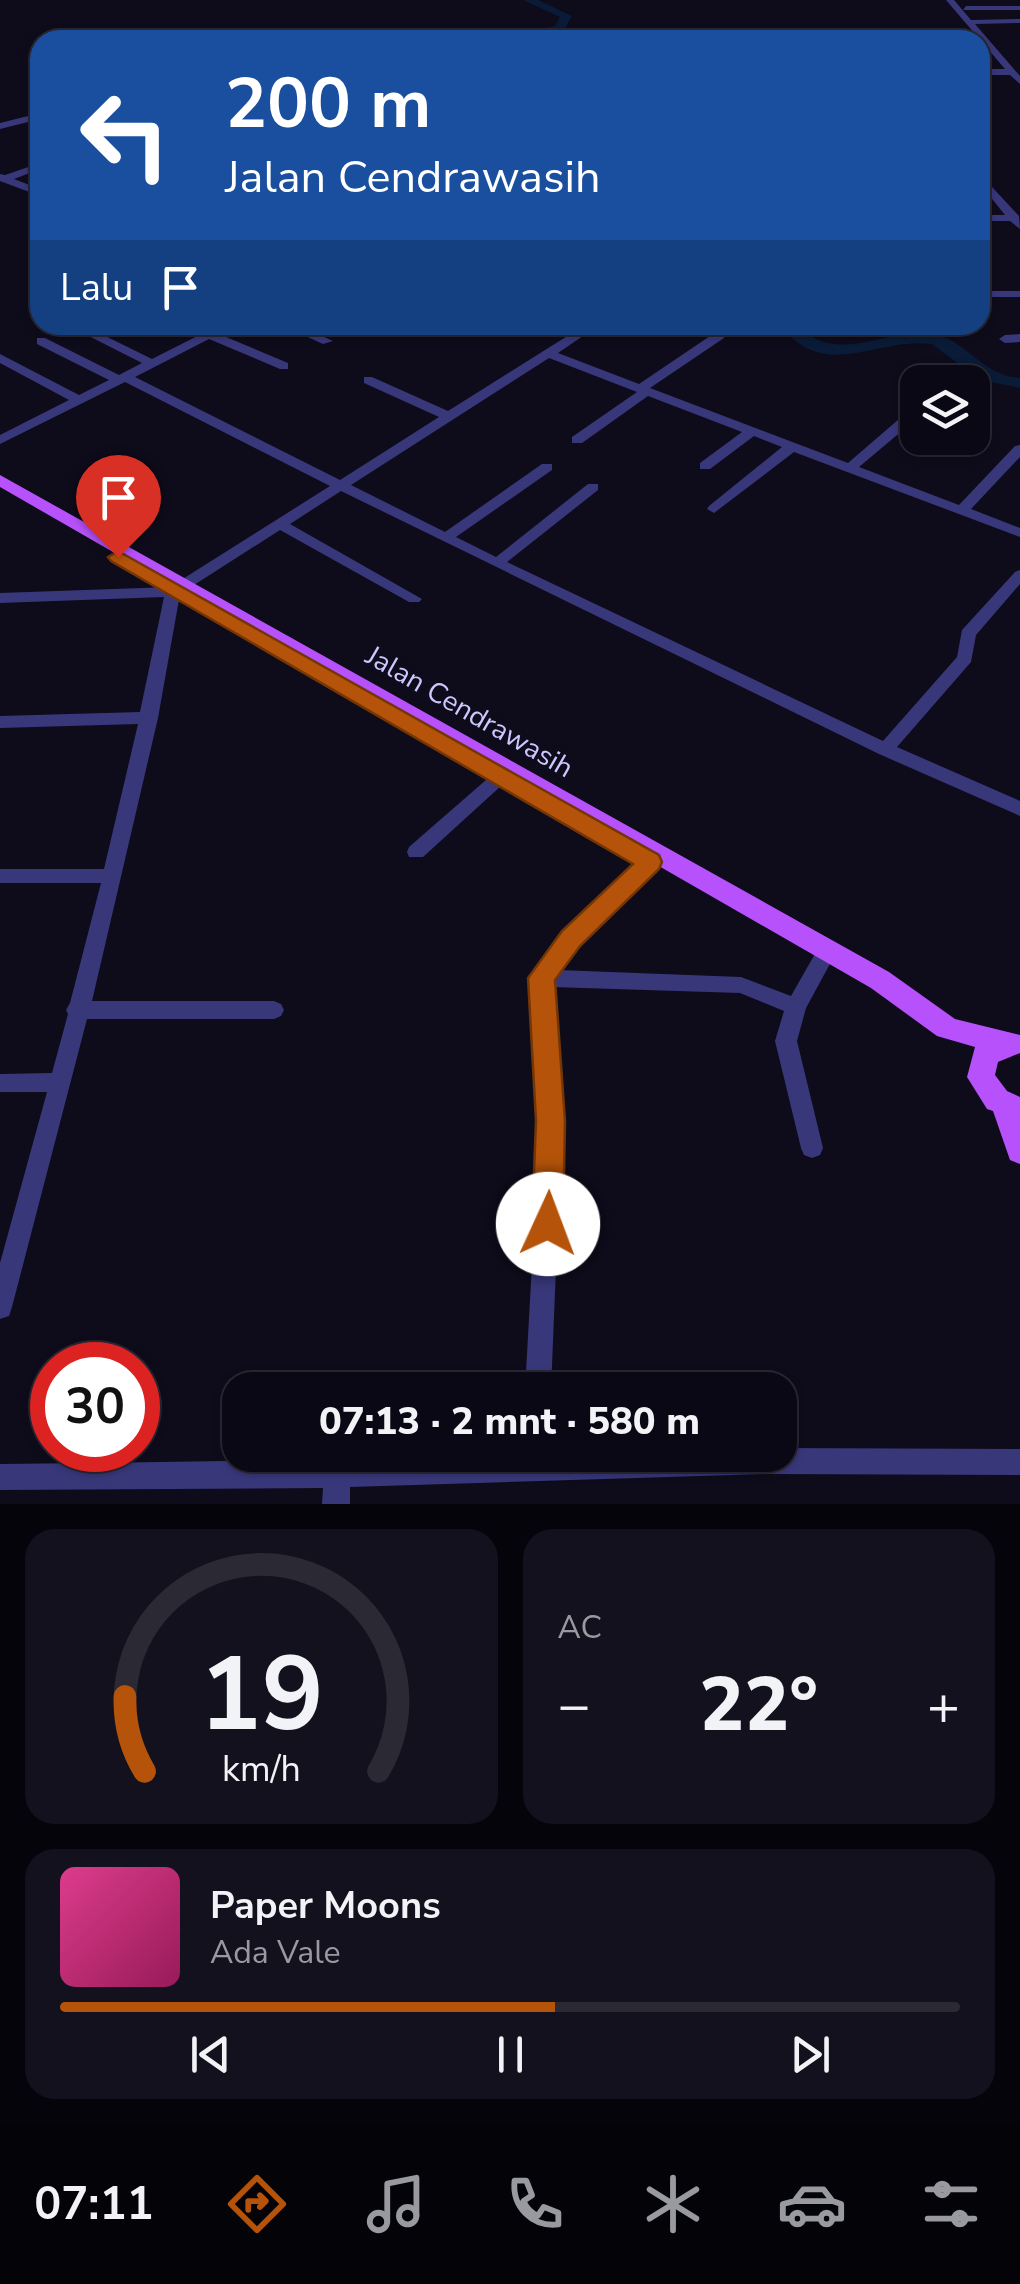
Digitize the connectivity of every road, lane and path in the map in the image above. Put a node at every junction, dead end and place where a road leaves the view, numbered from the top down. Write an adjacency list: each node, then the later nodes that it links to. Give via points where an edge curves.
1 (950, 0): 6 (street)
2 (958, 0): 3 (street)
3 (966, 8): 4 (street); 6 (street)
4 (1020, 8)
5 (1020, 22): 6 (street)
6 (975, 23): 7 (street)
7 (981, 30)
8 (990, 40): 9 (street)
9 (1016, 70): 10 (street); 11 (street)
10 (990, 71)
11 (1020, 81)
12 (30, 118): 13 (street)
13 (0, 126)
14 (30, 169): 15 (street)
15 (3, 178): 16 (street)
16 (30, 189)
17 (990, 189): 19 (street)
18 (990, 219): 19 (street)
19 (1018, 222)
20 (990, 294): 21 (street)
21 (1020, 294)
22 (93, 335): 33 (street)
23 (210, 335): 33 (street); 34 (street)
24 (312, 335): 29 (street)
25 (578, 335): 31 (street)
26 (720, 335): 37 (street)
27 (1020, 338): 28 (street)
28 (1005, 339)
29 (328, 341)
30 (41, 342): 35 (street)
31 (550, 354): 37 (street); 39 (street)
32 (0, 358): 38 (street)
33 (152, 364): 35 (street)
34 (284, 366)
35 (122, 379): 38 (street); 50 (street)
36 (368, 380): 39 (street)
37 (644, 390): 41 (street); 43 (street)
38 (79, 400): 42 (street)
39 (450, 418): 50 (street)
40 (900, 425): 48 (street)
41 (751, 432): 44 (street); 46 (street)
42 (0, 440)
43 (577, 440)
44 (791, 447): 48 (street); 53 (street)
45 (1020, 449): 54 (street)
46 (705, 466)
47 (547, 467): 57 (street)
48 (850, 468): 54 (street)
49 (0, 480): 60 (main road, Jalan Cendrawasih)
50 (340, 486): 55 (street); 57 (street)
51 (593, 488): 58 (street)
52 (0, 491): 60 (main road, Jalan Cendrawasih)
53 (714, 510)
54 (961, 511): 56 (street)
55 (278, 523): 60 (street); 62 (street)
56 (1020, 532)
57 (446, 538): 58 (street)
58 (497, 563): 65 (street)
59 (1020, 575): 65 (street, via 968,634 965,658)
60 (178, 589): 61 (street); 63 (street); 66 (main road, Jalan Cendrawasih)
61 (0, 598)
62 (414, 599)
63 (149, 718): 64 (street); 71 (street)
64 (0, 722)
65 (885, 750): 67 (street)
66 (504, 773): 68 (street); 69 (main road, Jalan Cendrawasih); 72 (main road, Jalan Cendrawasih)
67 (1020, 810)
68 (416, 852)
69 (650, 862): 72 (main road, Jalan Cendrawasih); 74 (street, via 571,938)
70 (0, 876): 71 (street)
71 (109, 876): 76 (street)
72 (692, 880): 73 (main road, Jalan Cendrawasih)
73 (825, 955): 75 (street); 78 (main road, Jalan Cendrawasih)
74 (541, 978): 75 (street, via 741,985); 87 (street, via 551,1121)
75 (796, 1007): 84 (street, via 786,1042)
76 (76, 1010): 77 (street); 81 (street)
77 (274, 1010)
78 (947, 1028): 79 (main road); 80 (main road)
79 (1013, 1044): 80 (main road, via 985,1055)
80 (982, 1077): 83 (main road, via 990,1093)
81 (62, 1082): 82 (street); 86 (street)
82 (0, 1083)
83 (1013, 1108): 85 (main road)
84 (812, 1148)
85 (1020, 1151)
86 (0, 1307)
87 (539, 1372)
88 (797, 1461): 89 (street)
89 (1020, 1462)
90 (365, 1472): 91 (street)
91 (337, 1474): 92 (street); 93 (street)
92 (0, 1477)
93 (336, 1504)

